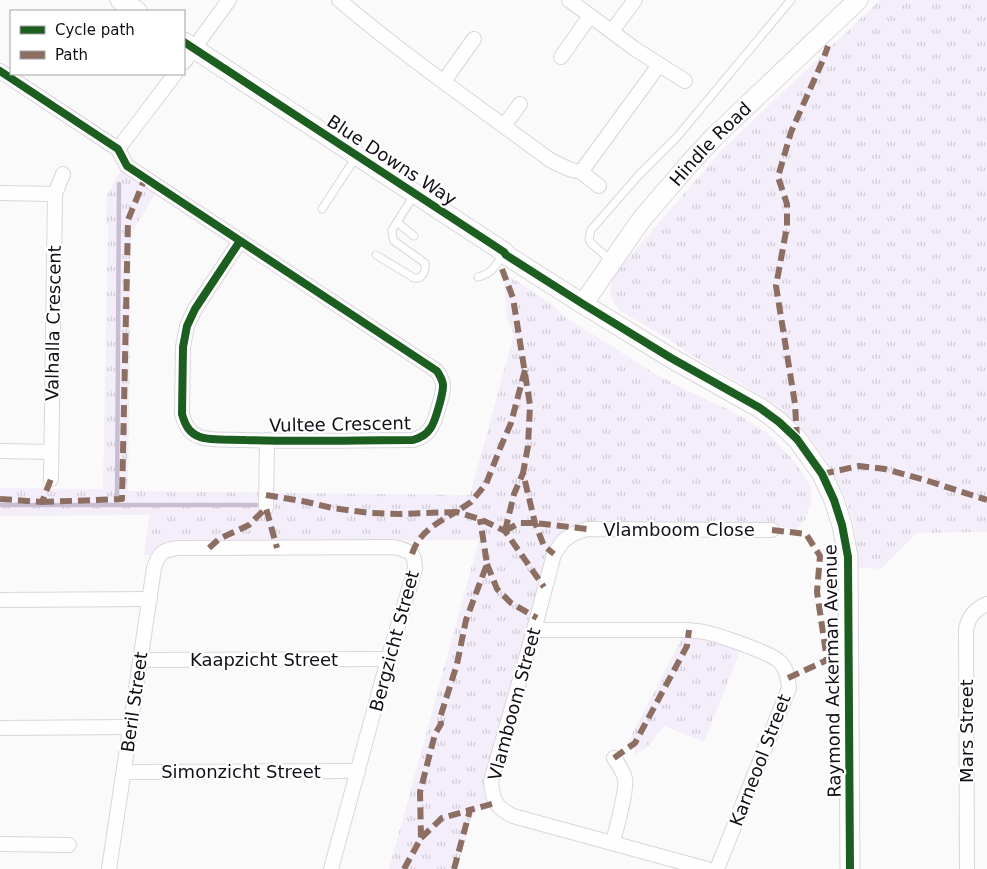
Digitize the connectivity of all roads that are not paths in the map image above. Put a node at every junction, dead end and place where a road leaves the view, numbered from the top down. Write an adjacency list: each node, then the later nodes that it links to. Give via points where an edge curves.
1 (120, 0): 8 (street)
2 (229, 0): 12 (street)
3 (339, 0): 17 (street)
4 (569, 0): 9 (street)
5 (635, 0): 10 (street)
6 (791, 0): 35 (lane, via 677,137 591,230 589,240)
7 (858, 0): 35 (street, Hindle Road, via 714,137 641,220)
8 (135, 10)
9 (590, 16): 10 (street); 13 (street)
10 (612, 31): 14 (street)
11 (474, 40): 17 (street)
12 (187, 51): 22 (street, Blue Downs Way)
13 (561, 57)
14 (659, 65): 18 (street); 23 (street)
15 (0, 71): 21 (street)
16 (174, 75): 21 (street)
17 (444, 81): 20 (street)
18 (685, 81)
19 (520, 104): 20 (street)
20 (504, 126): 23 (street, via 554,163)
21 (118, 148): 32 (street, Vultee Crescent, via 127,166)
22 (357, 155): 28 (street, Blue Downs Way); 29 (lane)
23 (581, 172): 25 (street)
24 (63, 174): 27 (street, Valhalla Crescent)
25 (599, 186)
26 (0, 193): 27 (street)
27 (55, 194): 40 (street, Valhalla Crescent)
28 (415, 194): 30 (lane); 33 (street, Blue Downs Way)
29 (322, 209)
30 (397, 222): 31 (lane); 34 (lane, via 392,238 423,261 424,272 419,278 414,278)
31 (414, 236)
32 (240, 241): 38 (street, Vultee Crescent, via 187,326 183,347 182,414 187,428 198,436); 38 (street, Vultee Crescent, via 433,369 443,384 434,422 420,438)
33 (504, 252): 36 (lane, via 491,271); 37 (street, Blue Downs Way)
34 (376, 255)
35 (612, 262): 37 (street, Hindle Road)
36 (478, 277)
37 (583, 304): 64 (street, Raymond Ackerman Avenue, via 760,408 797,439 822,474 842,525 848,557)
38 (267, 440): 42 (street, Vultee Crescent)
39 (0, 451): 40 (street)
40 (52, 452): 41 (street, Valhalla Crescent)
41 (51, 480)
42 (266, 508)
43 (587, 529): 44 (street, Vlamboom Close); 49 (street, Vlamboom Street, via 563,541 554,554)
44 (772, 530)
45 (178, 548): 46 (street, Beril Street, via 166,550 158,557); 50 (street, Bergzicht Street, via 403,549 412,554 415,569)
46 (150, 599): 47 (street); 51 (street, Beril Street)
47 (0, 600)
48 (987, 604): 65 (street, Mars Street, via 974,611 966,629)
49 (534, 630): 57 (street, Vlamboom Street, via 492,781 495,803 513,816); 63 (street, Karneool Street, via 705,632 770,655 780,662 786,671 789,688)
50 (388, 659): 51 (street, Kaapzicht Street); 55 (street, Bergzicht Street)
51 (140, 660): 52 (street, Beril Street)
52 (130, 727): 53 (street); 56 (street, Beril Street)
53 (0, 728)
54 (614, 758): 57 (street, via 622,768 625,781)
55 (358, 771): 56 (street, Simonzicht Street); 61 (street, Bergzicht Street)
56 (124, 772): 60 (street, Beril Street)
57 (612, 843): 62 (street, Vlamboom Street)
58 (0, 844): 59 (street)
59 (68, 844)
60 (109, 869)
61 (331, 869)
62 (707, 869)
63 (717, 869)
64 (850, 869)
65 (967, 869)

